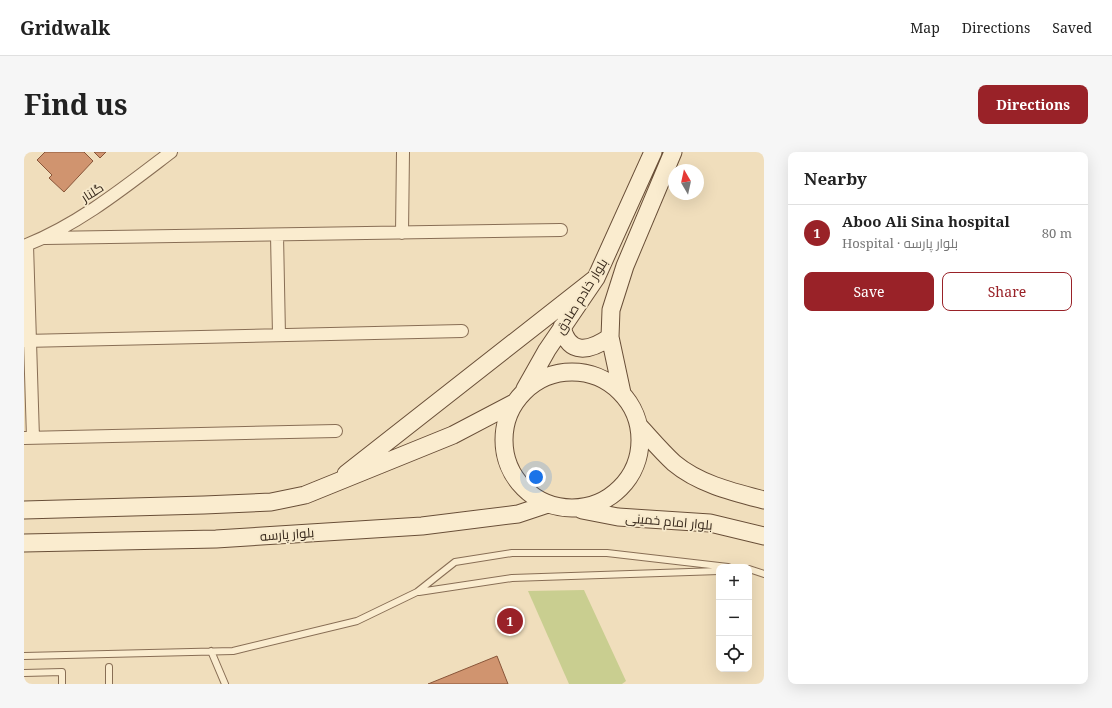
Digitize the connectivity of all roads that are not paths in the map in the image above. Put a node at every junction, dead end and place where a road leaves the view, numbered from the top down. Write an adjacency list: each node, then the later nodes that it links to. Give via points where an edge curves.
1 (171, 152): 8 (street, گلنار, via 119,191)
2 (403, 152): 6 (street)
3 (653, 152): 10 (main road, بلوار خادم صادق)
4 (673, 152): 14 (main road, بلوار خادم صادق, via 625,266 612,310)
5 (562, 230): 6 (street)
6 (402, 233): 7 (street)
7 (277, 235): 8 (street); 13 (street)
8 (45, 238): 9 (street, گلنار)
9 (25, 246): 15 (street)
10 (596, 278): 11 (main road, بلوار خادم صادق); 21 (main road)
11 (562, 327): 14 (main road, via 570,345 579,348 591,348); 17 (main road, بلوار خادم صادق)
12 (462, 331): 13 (street)
13 (279, 335): 15 (street)
14 (610, 337): 16 (main road, بلوار خادم صادق)
15 (27, 341): 20 (street)
16 (622, 393): 17 (main road, via 599,377 572,372 546,377); 18 (main road, via 636,415)
17 (519, 398): 21 (main road, via 453,435); 23 (main road, via 504,429 507,462 516,481 525,490)
18 (640, 427): 22 (main road, via 675,463 694,476 723,490); 24 (main road, via 640,454 630,478 611,497 593,505)
19 (336, 431): 20 (street)
20 (28, 438)
21 (332, 485): 25 (main road, via 305,495 271,502)
22 (764, 500)
23 (548, 504): 24 (main road); 27 (main road, بلوار پارسه, via 518,514 422,526 216,539)
24 (574, 509): 26 (main road, بلوار امام خمینی, via 618,516 710,523)
25 (24, 510)
26 (764, 536)
27 (24, 544)
28 (716, 566): 32 (lane, via 607,553 512,553 455,562)
29 (752, 570): 31 (lane)
30 (716, 571): 32 (lane, via 512,578)
31 (764, 574)
32 (417, 592): 33 (lane, via 358,621 233,650)
33 (211, 651): 34 (lane); 39 (lane)
34 (24, 656)
35 (109, 667): 38 (lane)
36 (24, 673): 37 (lane, via 62,672)
37 (62, 684)
38 (109, 684)
39 (226, 684)

